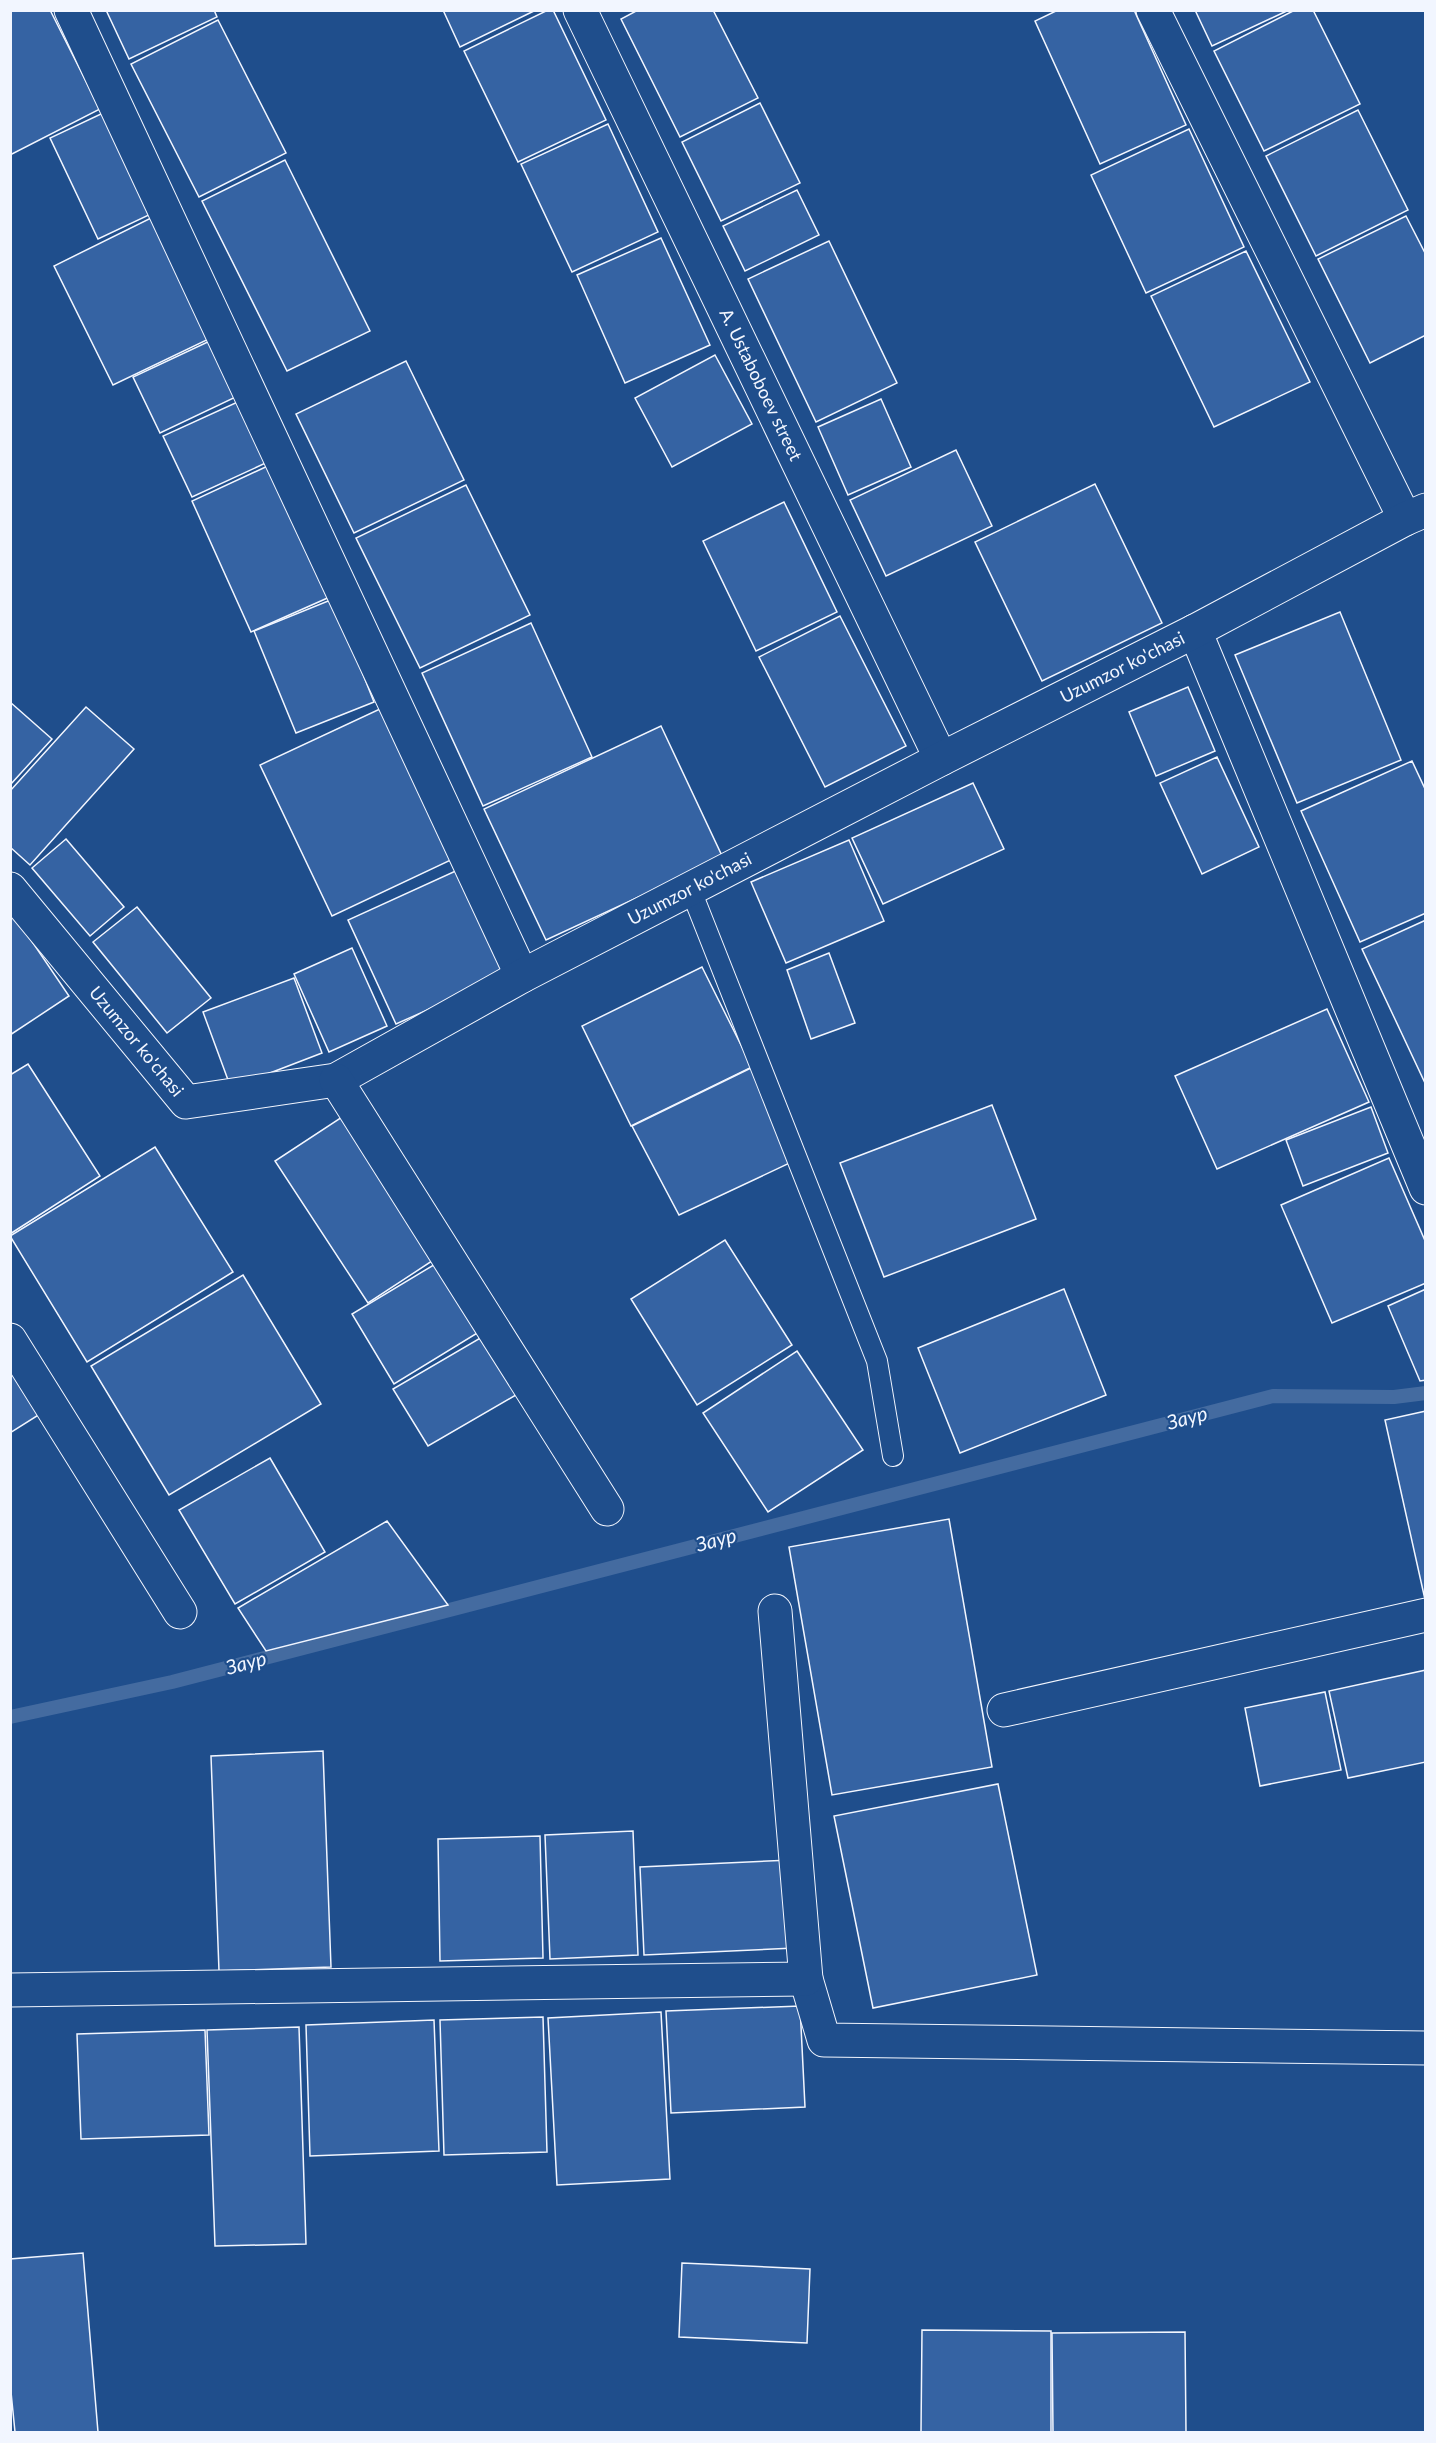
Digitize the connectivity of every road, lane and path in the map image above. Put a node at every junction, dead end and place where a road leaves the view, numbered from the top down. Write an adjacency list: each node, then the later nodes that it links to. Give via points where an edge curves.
1 (71, 10): 9 (street)
2 (580, 10): 6 (street, A. Ustaboboev street)
3 (1153, 10): 4 (street)
4 (1415, 515): 5 (street, Uzumzor ko'chasi)
5 (1195, 631): 6 (street, Uzumzor ko'chasi); 11 (street)
6 (941, 759): 7 (street, Uzumzor ko'chasi)
7 (690, 888): 9 (street, Uzumzor ko'chasi); 13 (lane, via 877,1361)
8 (10, 889): 10 (street, Uzumzor ko'chasi, via 186,1102)
9 (522, 976): 10 (street, Uzumzor ko'chasi)
10 (336, 1080): 14 (street)
11 (1425, 1188)
12 (10, 1340): 16 (street)
13 (893, 1456)
14 (607, 1509)
15 (775, 1611): 19 (street)
16 (180, 1612)
17 (1425, 1616): 18 (street)
18 (1004, 1710)
19 (806, 1979): 20 (street); 21 (street, via 824,2040)
20 (10, 1990)
21 (1425, 2048)

